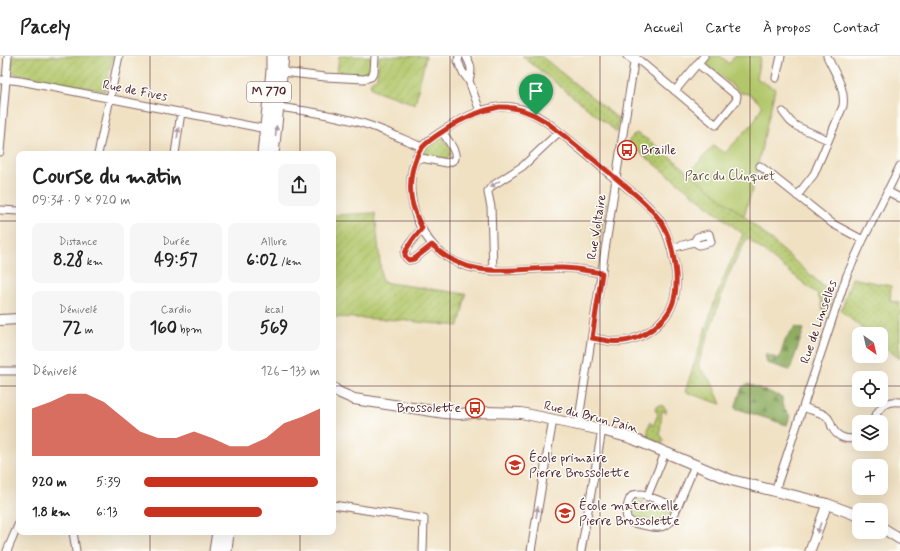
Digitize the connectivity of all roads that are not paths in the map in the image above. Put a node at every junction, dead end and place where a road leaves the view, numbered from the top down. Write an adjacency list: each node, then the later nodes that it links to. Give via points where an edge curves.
1 (8, 56): 16 (street)
2 (119, 56): 19 (street)
3 (274, 56): 14 (main road, M 770)
4 (283, 56): 14 (main road, M 770)
5 (375, 56): 14 (street, via 374,72 371,77 364,79)
6 (459, 56): 17 (street, via 462,72)
7 (466, 56): 17 (street, via 472,71)
8 (627, 56): 12 (street)
9 (704, 56): 13 (street)
10 (781, 56): 15 (street)
11 (827, 56): 27 (street, via 842,87 844,98)
12 (635, 59): 18 (street); 37 (street, Rue Voltaire)
13 (698, 64): 18 (street); 18 (street, via 738,98 716,125)
14 (277, 72): 20 (main road, M 770); 24 (main road, M 770)
15 (776, 78)
16 (3, 80): 19 (street, Rue de Fives, via 16,80); 33 (street)
17 (470, 81): 21 (street)
18 (675, 91)
19 (110, 98): 22 (street, Rue de Fives); 29 (street)
20 (278, 107): 28 (street, via 358,122); 32 (main road, M 770, one-way to 20)
21 (480, 111): 25 (street); 26 (street, via 513,107 536,115)
22 (181, 112): 24 (street, Rue de Fives); 30 (street, one-way to 22)
23 (783, 112): 27 (street, via 796,126)
24 (266, 129): 31 (main road, M 770)
25 (442, 132): 28 (street); 34 (street, via 455,153 454,160 447,163)
26 (559, 132): 37 (street); 48 (street, one-way to 48, via 528,162 490,188 488,193 491,208)
27 (828, 140): 39 (street, via 814,174)
28 (422, 147): 34 (street)
29 (99, 151)
30 (175, 151)
31 (263, 151)
32 (273, 151)
33 (0, 152)
34 (416, 157): 43 (street, via 410,193)
35 (760, 166): 39 (street)
36 (900, 166): 38 (street, Rue de Linselles)
37 (616, 179): 47 (street, via 656,215); 49 (street, Rue Voltaire)
38 (887, 191): 40 (street); 44 (street, Rue de Linselles)
39 (797, 196): 44 (street, via 833,224)
40 (900, 198)
41 (0, 210): 42 (street)
42 (16, 211)
43 (422, 228): 46 (street); 46 (street, via 405,251 406,258 414,259)
44 (863, 240): 59 (street, Rue de Linselles, via 847,275)
45 (694, 242): 47 (street)
46 (432, 245): 48 (street, via 457,263)
47 (672, 248): 52 (street, via 676,289 673,306 667,315 653,329 633,339 612,341)
48 (493, 271): 49 (street, via 561,268)
49 (602, 273): 52 (street, Rue Voltaire)
50 (16, 319): 51 (main road)
51 (0, 320)
52 (592, 338): 62 (street, Rue Voltaire)
53 (0, 371): 54 (street)
54 (16, 371)
55 (336, 390): 57 (main road, Rue du Brun Pain)
56 (336, 397): 57 (main road)
57 (354, 399): 61 (main road, Rue du Brun Pain, via 445,413 506,412)
58 (900, 402): 60 (street, via 884,404)
59 (802, 407): 64 (street, via 825,415 835,432); 67 (street, Rue de Linselles)
60 (876, 415)
61 (553, 420): 62 (main road, Rue du Brun Pain); 84 (street, one-way to 61)
62 (578, 425): 63 (main road, Rue du Brun Pain)
63 (602, 430): 65 (main road, Rue du Brun Pain, via 631,438); 85 (street)
64 (852, 439)
65 (665, 453): 66 (main road, Rue du Brun Pain); 68 (street)
66 (695, 465): 67 (main road, Rue du Brun Pain, via 731,480); 71 (street)
67 (775, 491): 70 (main road, Rue du Brun Pain)
68 (647, 496): 71 (street); 71 (street, via 636,494 630,497 627,515 629,521 657,528 666,526 672,520)
69 (336, 504): 83 (street, via 424,519)
70 (827, 504): 72 (main road, Rue du Brun Pain); 86 (street, one-way to 86)
71 (677, 507)
72 (852, 513)
73 (16, 530): 79 (street)
74 (888, 531): 78 (main road)
75 (73, 535): 80 (street)
76 (218, 535): 81 (main road)
77 (228, 535): 82 (main road)
78 (900, 539)
79 (7, 551)
80 (76, 551)
81 (215, 551)
82 (226, 551)
83 (423, 551)
84 (531, 551)
85 (581, 551)
86 (810, 551)

